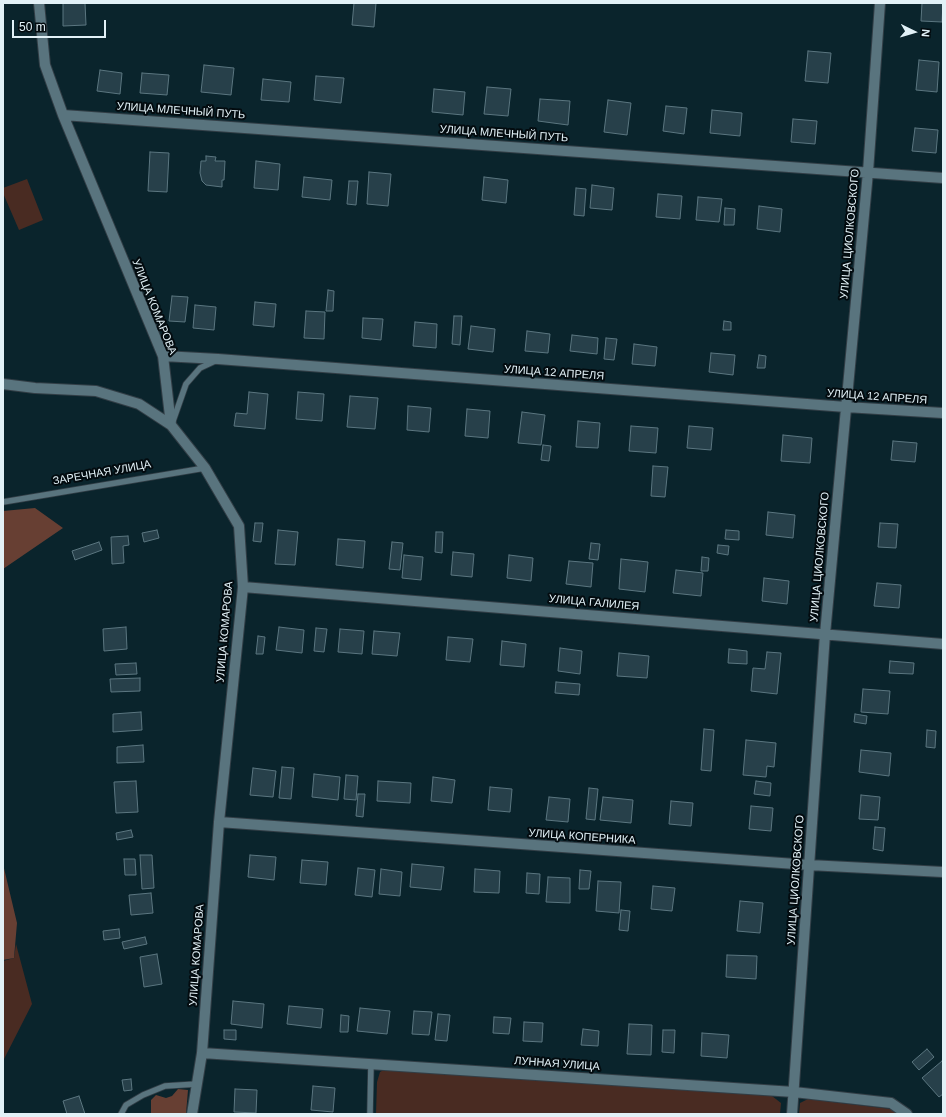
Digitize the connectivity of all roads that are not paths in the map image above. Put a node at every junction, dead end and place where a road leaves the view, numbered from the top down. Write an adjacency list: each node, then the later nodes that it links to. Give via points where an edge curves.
1 (40, 3): 3 (street, УЛИЦА КОМАРОВА, via 45,65)
2 (880, 3): 4 (street, УЛИЦА ЦИОЛКОВСКОГО)
3 (63, 115): 4 (street, УЛИЦА МЛЕЧНЫЙ ПУТЬ); 6 (street, УЛИЦА КОМАРОВА)
4 (868, 172): 5 (street, УЛИЦА МЛЕЧНЫЙ ПУТЬ); 9 (street, УЛИЦА ЦИОЛКОВСКОГО)
5 (943, 178)
6 (163, 356): 7 (street, УЛИЦА 12 АПРЕЛЯ); 11 (street, УЛИЦА КОМАРОВА)
7 (218, 359): 9 (street, УЛИЦА 12 АПРЕЛЯ); 11 (lane, via 200,368 186,384)
8 (3, 384): 11 (street, via 96,391 139,404)
9 (846, 407): 10 (street, УЛИЦА 12 АПРЕЛЯ); 15 (street, УЛИЦА ЦИОЛКОВСКОГО)
10 (943, 413)
11 (171, 426): 12 (street, УЛИЦА КОМАРОВА)
12 (205, 468): 13 (lane, ЗАРЕЧНАЯ УЛИЦА); 14 (street, УЛИЦА КОМАРОВА, via 239,526)
13 (3, 502)
14 (243, 586): 15 (street, УЛИЦА ГАЛИЛЕЯ); 17 (street, УЛИЦА КОМАРОВА)
15 (825, 634): 16 (street, УЛИЦА ГАЛИЛЕЯ); 18 (street, УЛИЦА ЦИОЛКОВСКОГО)
16 (943, 644)
17 (219, 822): 18 (street, УЛИЦА КОПЕРНИКА); 20 (street, УЛИЦА КОМАРОВА)
18 (808, 865): 19 (street, УЛИЦА КОПЕРНИКА); 23 (street, УЛИЦА ЦИОЛКОВСКОГО)
19 (943, 872)
20 (202, 1053): 21 (street, ЛУННАЯ УЛИЦА); 22 (street, УЛИЦА КОМАРОВА)
21 (371, 1063): 23 (street, ЛУННАЯ УЛИЦА); 26 (lane)
22 (197, 1084): 24 (lane, via 165,1086 126,1105); 25 (street, УЛИЦА КОМАРОВА)
23 (794, 1092): 27 (street, УЛИЦА ЦИОЛКОВСКОГО); 28 (street, ЛУННАЯ УЛИЦА, via 890,1103)
24 (122, 1114)
25 (192, 1114)
26 (370, 1114)
27 (792, 1114)
28 (907, 1114)

